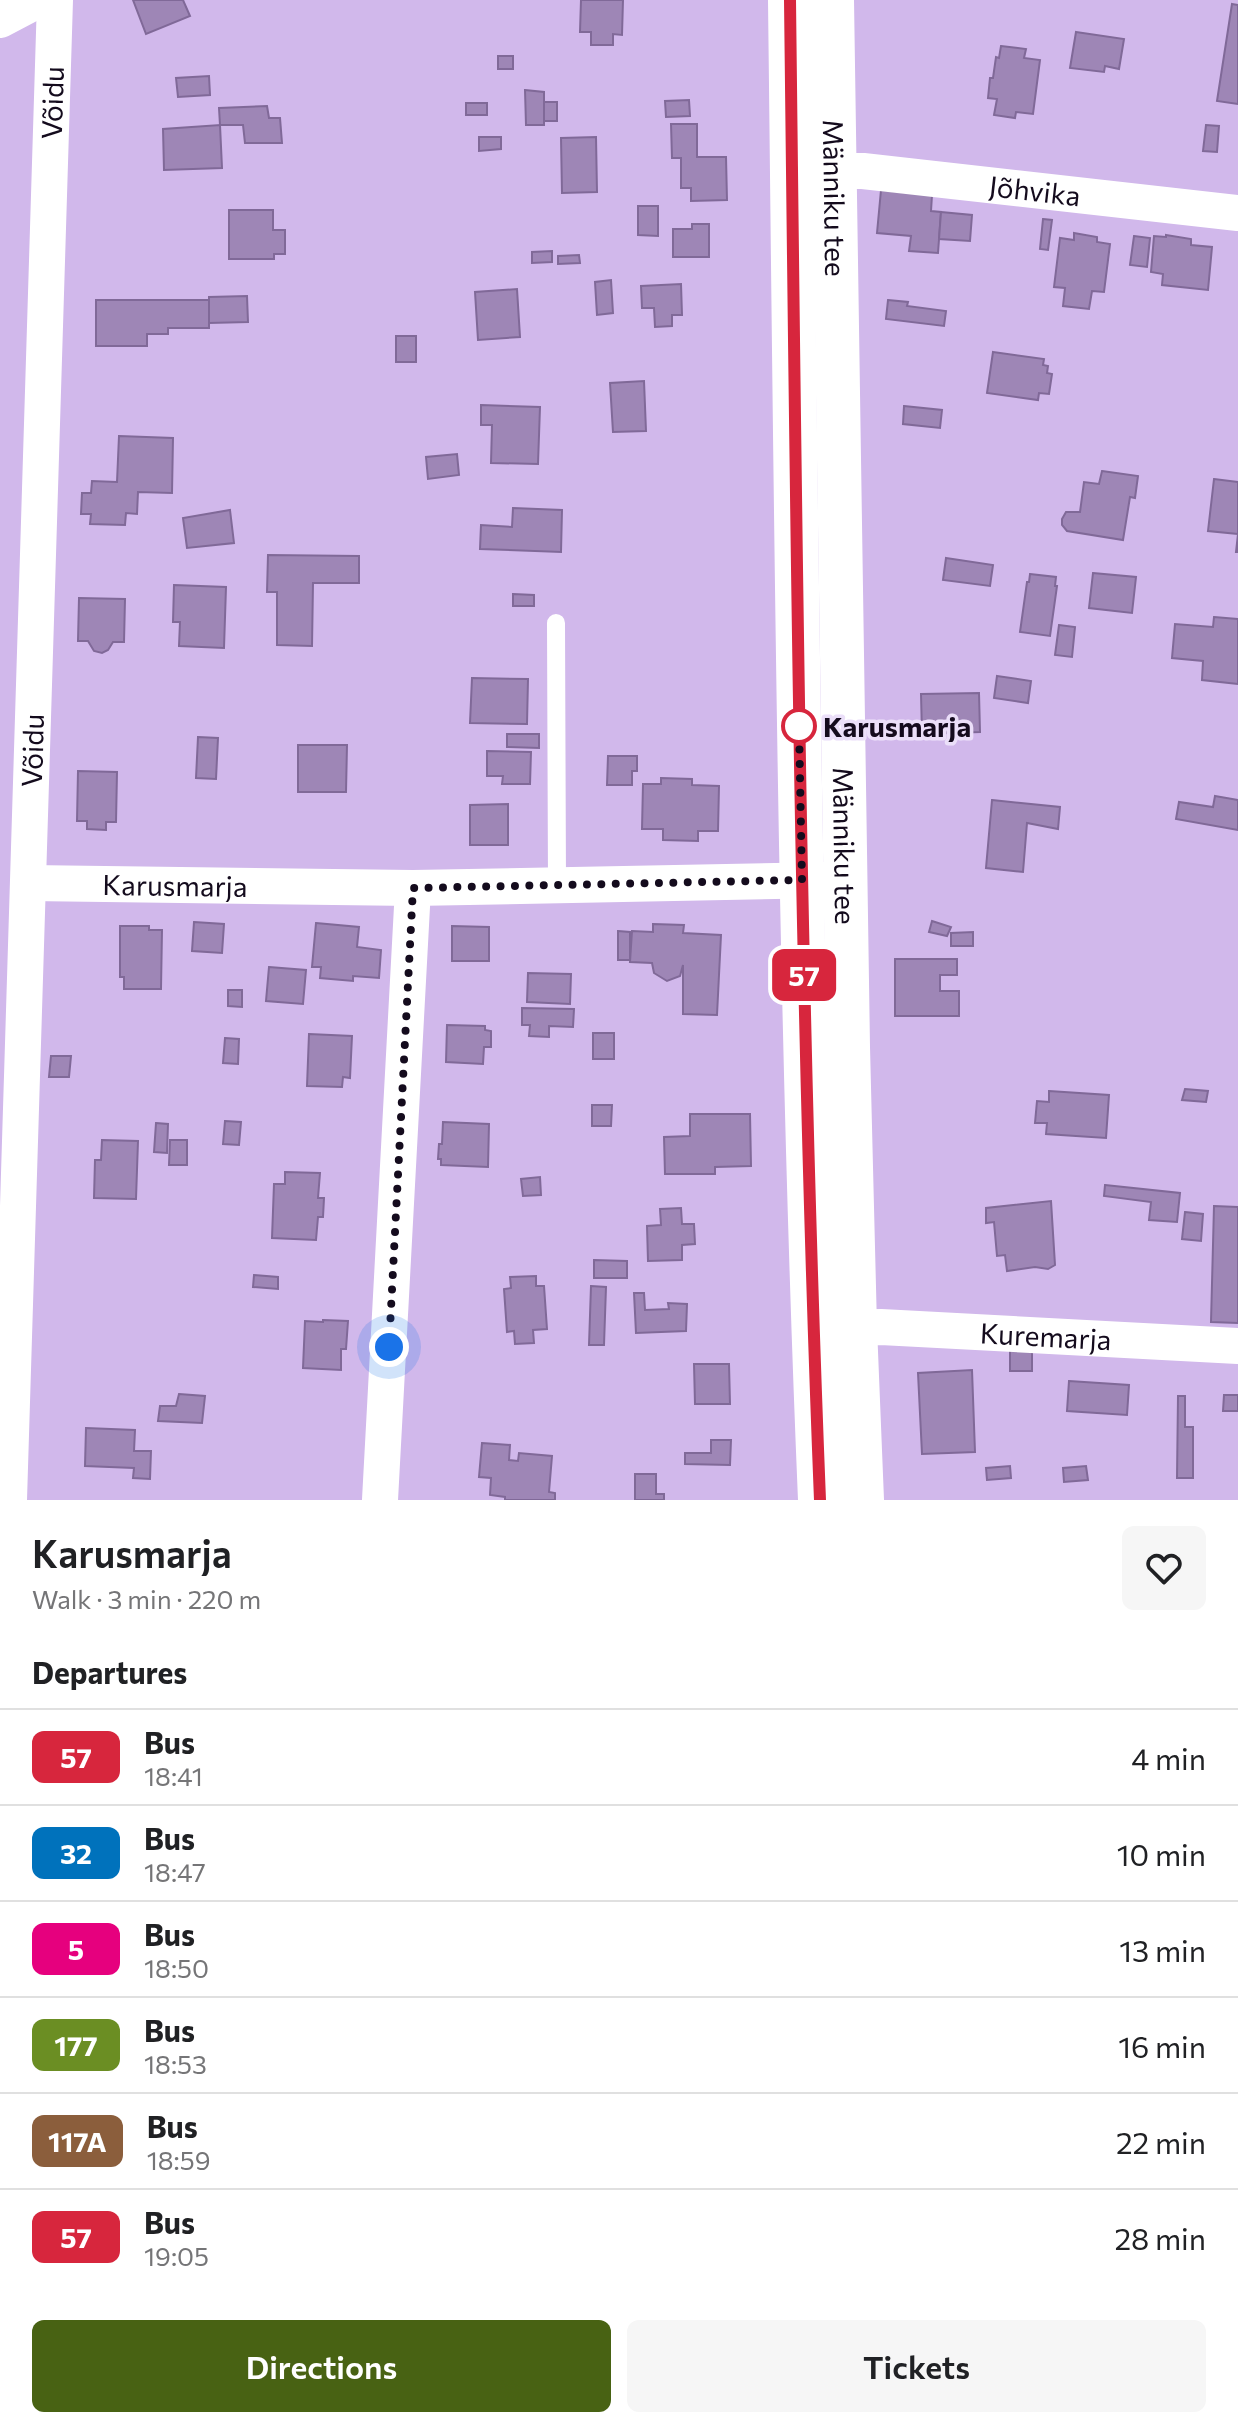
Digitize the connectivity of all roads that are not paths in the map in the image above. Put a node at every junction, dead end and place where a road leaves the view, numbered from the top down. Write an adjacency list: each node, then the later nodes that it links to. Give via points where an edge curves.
1 (38, 0): 5 (street)
2 (55, 0): 11 (street, Võidu)
3 (790, 0): 6 (street, Männiku tee)
4 (832, 0): 6 (street, Männiku tee)
5 (0, 20)
6 (812, 171): 7 (street, Jõhvika, via 863,171); 9 (street, Männiku tee); 10 (street, Männiku tee, via 841,487)
7 (1238, 213)
8 (556, 623): 12 (lane)
9 (802, 880): 10 (street, Karusmarja); 12 (street, Karusmarja); 14 (street, Männiku tee)
10 (845, 881): 14 (street, Männiku tee)
11 (29, 883): 13 (street, Karusmarja); 16 (street, Võidu)
12 (557, 885): 13 (street, Karusmarja)
13 (413, 888): 17 (street)
14 (834, 1328): 15 (street, Kuremarja); 18 (street, Männiku tee); 19 (street, Männiku tee)
15 (1238, 1346)
16 (9, 1500)
17 (380, 1500)
18 (820, 1500)
19 (862, 1500)

